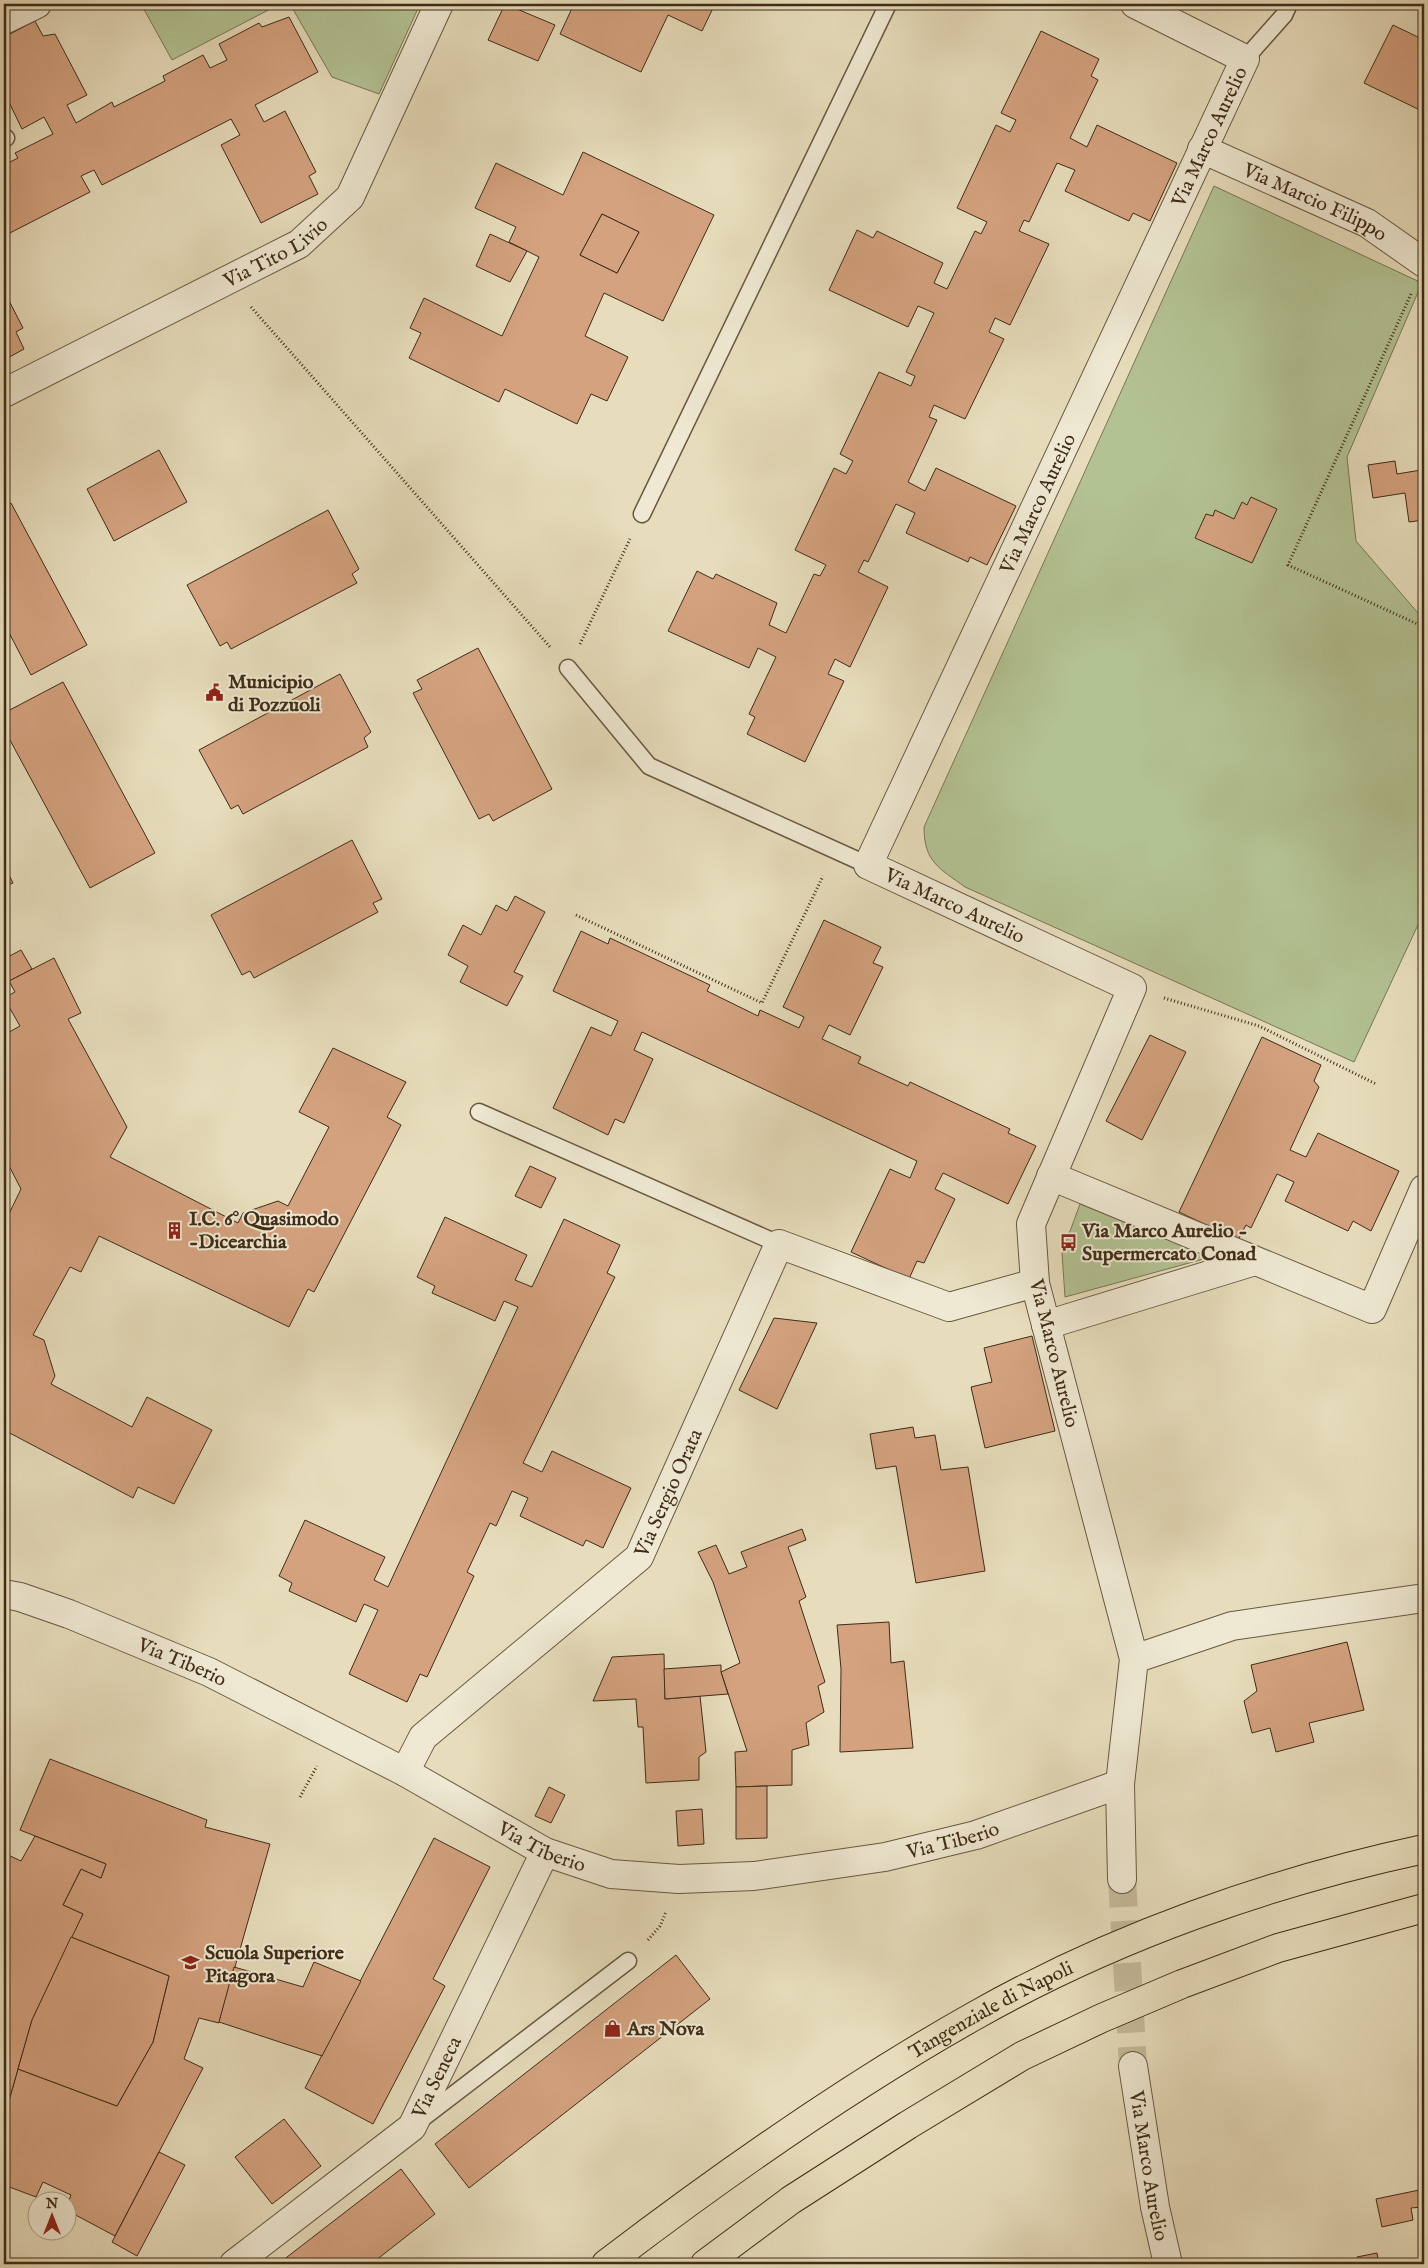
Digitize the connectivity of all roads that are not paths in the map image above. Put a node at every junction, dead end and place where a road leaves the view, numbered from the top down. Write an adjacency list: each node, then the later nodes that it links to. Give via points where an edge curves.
1 (37, 4): 6 (street)
2 (439, 4): 10 (street, Via Tito Livio, via 350,197 299,244)
3 (888, 4): 11 (lane)
4 (1135, 4): 7 (street)
5 (1289, 4): 7 (lane, Via Marco Aurelio, via 1284,16)
6 (4, 20)
7 (1245, 59): 8 (street, Via Marco Aurelio)
8 (1202, 149): 9 (street, Via Marcio Filippo, via 1367,223); 13 (street, Via Marco Aurelio)
9 (1424, 263)
10 (4, 393)
11 (642, 514)
12 (568, 668): 13 (lane, via 649,766)
13 (868, 865): 15 (street, Via Marco Aurelio, via 1132,988)
14 (479, 1112): 17 (lane)
15 (1051, 1176): 18 (street); 19 (street, Via Marco Aurelio, via 1031,1224)
16 (1424, 1189): 18 (street, via 1372,1309)
17 (780, 1244): 19 (street, via 949,1307); 24 (street, Via Sergio Orata, via 638,1557 423,1737)
18 (1255, 1261): 20 (street)
19 (1035, 1283): 20 (street, Via Marco Aurelio)
20 (1046, 1325): 23 (street, Via Marco Aurelio)
21 (4, 1594): 24 (street, Via Tiberio, via 69,1614 209,1672)
22 (1424, 1598): 23 (street, via 1232,1626)
23 (1134, 1659): 25 (street, Via Marco Aurelio)
24 (405, 1772): 27 (street, Via Tiberio)
25 (1120, 1784): 27 (street, Via Tiberio, via 976,1835 885,1857 754,1876 679,1879 611,1874); 28 (street, Via Marco Aurelio)
26 (1424, 1849): 34 (highway, Tangenziale di Napoli, via 1263,1892 1160,1929 1066,1969 976,2014 836,2099 705,2188)
27 (545, 1852): 32 (street, Via Seneca)
28 (1122, 1879)
29 (1424, 1908): 35 (highway, via 1278,1948 1102,2018 1022,2056 791,2200)
30 (628, 1961): 32 (lane)
31 (1133, 2066): 36 (street, Via Marco Aurelio, via 1155,2207)
32 (412, 2127): 33 (street, Via Seneca)
33 (234, 2264)
34 (606, 2264)
35 (705, 2264)
36 (1168, 2264)

